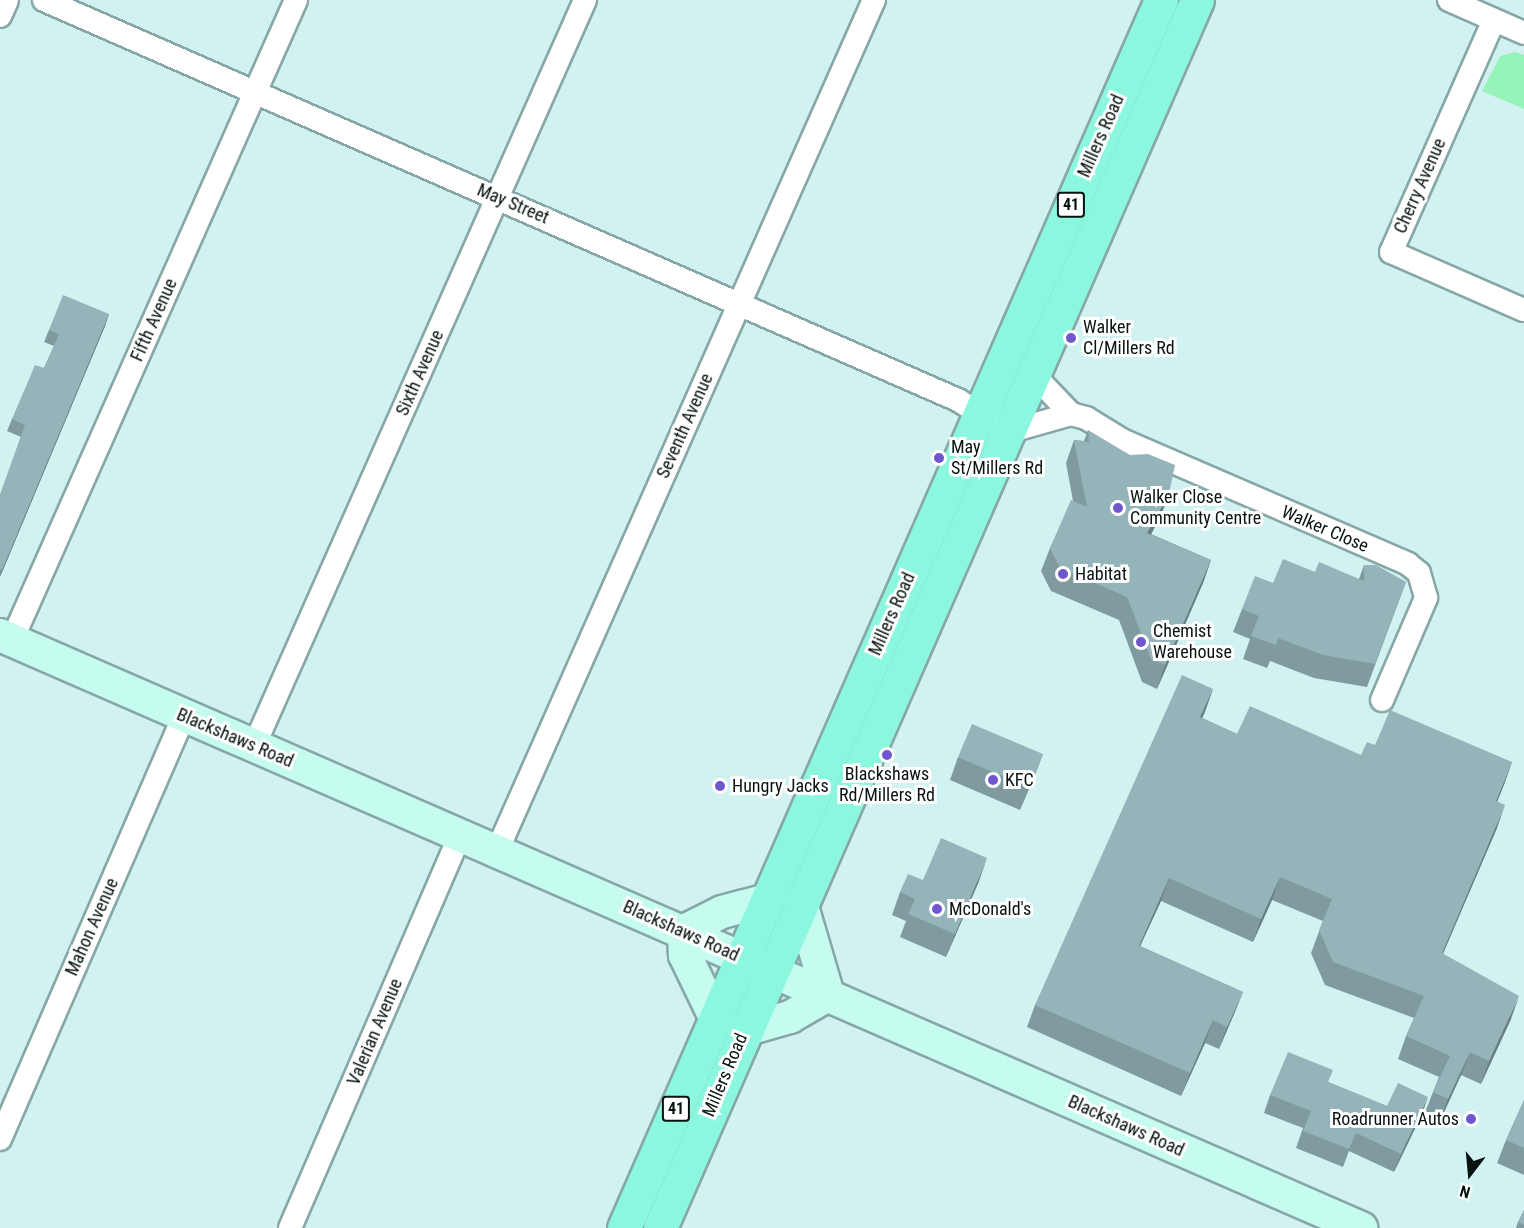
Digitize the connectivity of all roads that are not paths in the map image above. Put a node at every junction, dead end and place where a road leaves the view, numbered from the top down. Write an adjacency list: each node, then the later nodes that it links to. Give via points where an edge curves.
1 (7, 0): 9 (street)
2 (44, 0): 12 (street, May Street)
3 (296, 0): 12 (street, Fifth Avenue)
4 (585, 0): 13 (street, Sixth Avenue)
5 (874, 0): 14 (street, Seventh Avenue)
6 (1161, 0): 17 (main road, Millers Road / 41)
7 (1197, 0): 16 (main road, Millers Road / 41)
8 (1449, 0): 10 (street)
9 (0, 16)
10 (1494, 20): 11 (street); 15 (street, Cherry Avenue, via 1391,252)
11 (1524, 33)
12 (255, 92): 13 (street, May Street); 20 (street, Fifth Avenue)
13 (498, 198): 14 (street, May Street); 23 (street, Sixth Avenue)
14 (740, 303): 17 (street, May Street); 25 (street, Seventh Avenue)
15 (1524, 310)
16 (1034, 375): 18 (street, Walker Close); 19 (main road, Millers Road / 41)
17 (981, 411): 19 (street, May Street); 26 (main road, Millers Road / 41)
18 (1071, 414): 19 (street); 21 (street, Walker Close, via 1419,573 1426,598)
19 (1013, 422): 27 (main road, Millers Road / 41)
20 (6, 638): 22 (main road, Blackshaws Road)
21 (1382, 700)
22 (184, 716): 23 (main road, Blackshaws Road); 32 (street, Mahon Avenue)
23 (254, 746): 24 (main road, Blackshaws Road)
24 (460, 836): 25 (main road, Blackshaws Road); 33 (street, Valerian Avenue)
25 (497, 851): 28 (main road, Blackshaws Road)
26 (767, 900): 28 (main road, via 722,912); 29 (main road, Millers Road / 41)
27 (801, 903): 29 (main road, Millers Road / 41); 30 (main road)
28 (684, 931): 29 (main road, Blackshaws Road); 31 (main road, via 685,955)
29 (756, 963): 30 (main road, Blackshaws Road); 31 (main road, Millers Road / 41)
30 (828, 995): 31 (main road, via 790,1017); 36 (main road, Blackshaws Road)
31 (730, 1024): 34 (main road, Millers Road / 41); 35 (main road, Millers Road / 41)
32 (0, 1139)
33 (290, 1228)
34 (624, 1228)
35 (660, 1228)
36 (1361, 1228)

